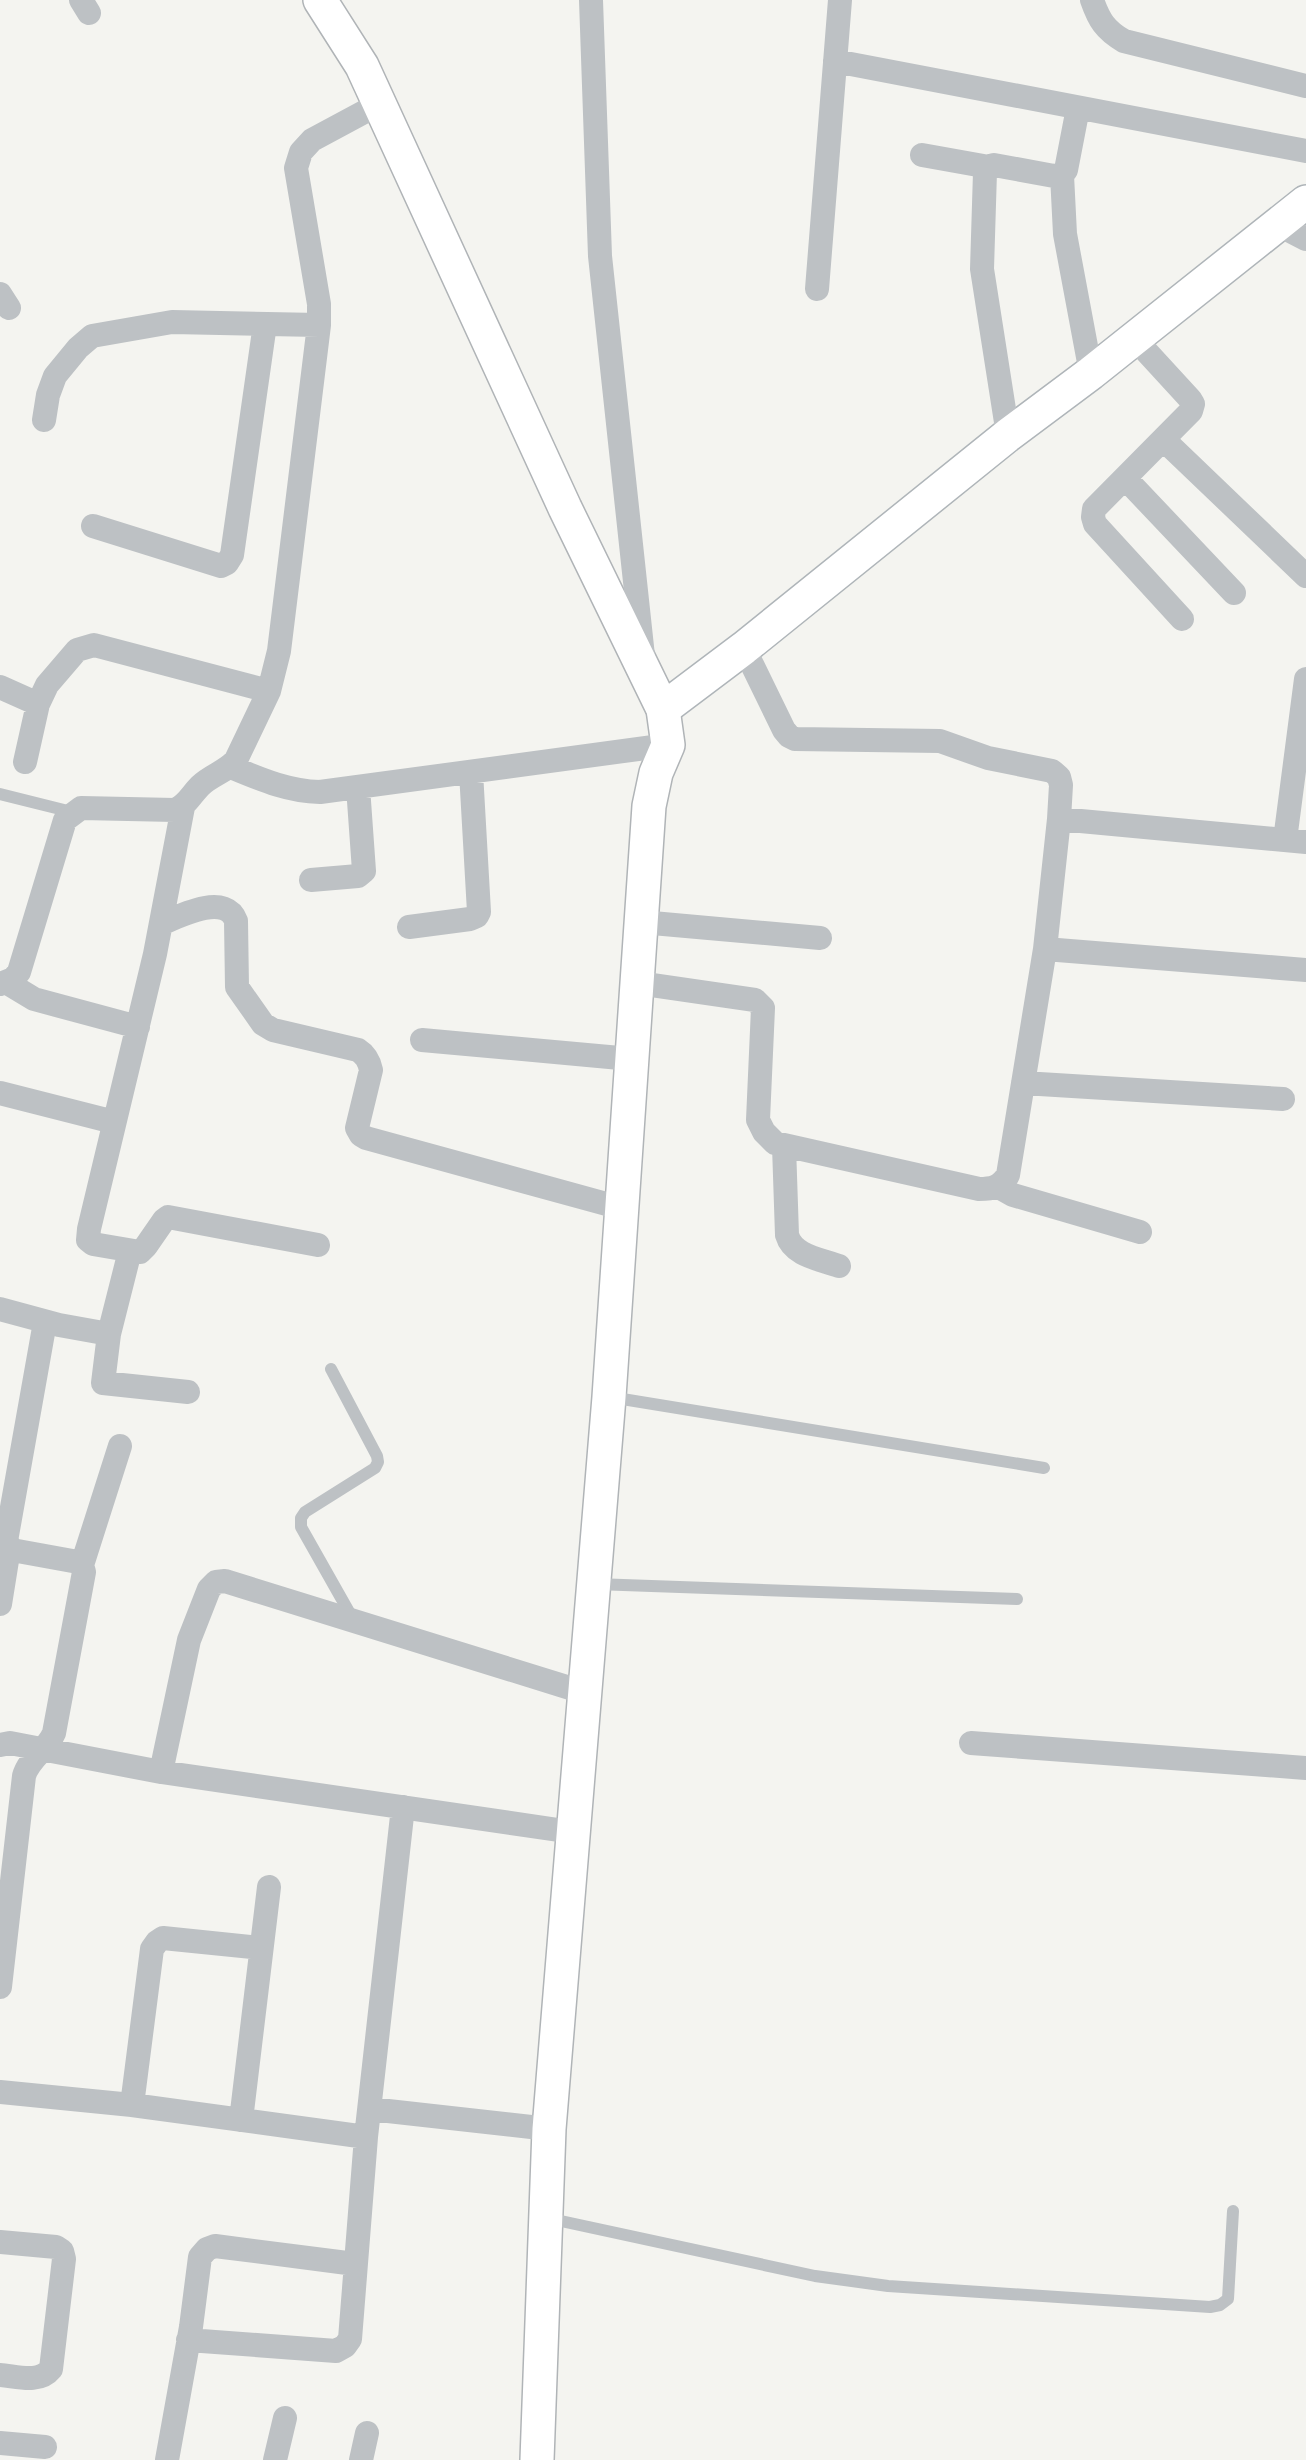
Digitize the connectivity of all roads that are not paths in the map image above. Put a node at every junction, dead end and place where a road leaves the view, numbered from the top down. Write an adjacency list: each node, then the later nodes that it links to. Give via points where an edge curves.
1 (320, 0): 7 (main road, via 362,66)
2 (591, 0): 30 (street, via 600,256)
3 (840, 0): 5 (street)
4 (1092, 0): 6 (street, via 1100,22 1124,41)
5 (835, 61): 8 (street); 16 (street)
6 (1306, 86)
7 (379, 104): 18 (street, via 312,140 301,152 296,168); 30 (main road)
8 (1078, 108): 9 (street); 12 (street)
9 (1306, 151)
10 (922, 155): 11 (street)
11 (989, 166): 12 (street); 22 (street, via 984,181 982,268)
12 (1062, 175): 20 (street, via 1065,234)
13 (1306, 202): 14 (main road)
14 (1277, 224): 15 (street); 19 (main road)
15 (1306, 239)
16 (817, 288)
17 (265, 324): 18 (street); 21 (street, via 172,322 92,336 55,376); 25 (street, via 232,555 227,563 221,566)
18 (319, 325): 33 (street, via 279,651)
19 (1134, 338): 20 (main road); 23 (street, via 1193,404)
20 (1091, 373): 22 (main road)
21 (44, 420)
22 (1008, 435): 29 (main road)
23 (1164, 440): 24 (street); 26 (street)
24 (1125, 478): 27 (street); 28 (street, via 1094,509 1092,517)
25 (93, 526)
26 (1306, 576)
27 (1234, 593)
28 (1182, 619)
29 (744, 648): 35 (main road); 44 (street, via 789,736 940,741 988,758 1052,771 1061,785)
30 (645, 673): 35 (main road)
31 (1306, 679): 45 (street)
32 (0, 687): 34 (street)
33 (269, 692): 34 (street, via 94,645 77,650 47,685); 38 (street)
34 (38, 704): 37 (street)
35 (663, 709): 36 (main road)
36 (668, 745): 39 (street); 47 (main road, via 651,790)
37 (25, 762)
38 (231, 766): 40 (street, via 300,792); 42 (street, via 202,784)
39 (471, 772): 40 (street); 49 (street, via 479,912 470,919)
40 (358, 787): 46 (street, via 364,871 358,876)
41 (0, 794): 43 (lane)
42 (183, 807): 43 (street, via 81,808); 48 (street)
43 (72, 813): 53 (street, via 61,831 19,972)
44 (1059, 819): 45 (street); 51 (street)
45 (1295, 841)
46 (311, 880)
47 (641, 922): 50 (street); 54 (main road)
48 (161, 924): 55 (street); 64 (street, via 199,908 229,910 234,915 237,987 263,1024 273,1030 358,1050 369,1062 371,1070 357,1128 361,1135)
49 (409, 927)
50 (820, 938)
51 (1045, 949): 52 (street); 58 (street)
52 (1306, 970)
53 (3, 983): 55 (street, via 34,999)
54 (638, 983): 57 (main road); 62 (street, via 760,1003 763,1008 759,1120 764,1132)
55 (138, 1027): 61 (street)
56 (422, 1040): 57 (street)
57 (631, 1059): 64 (main road)
58 (1023, 1083): 60 (street); 63 (street, via 1008,1175)
59 (0, 1093): 61 (street)
60 (1283, 1099)
61 (114, 1122): 67 (street, via 88,1240)
62 (784, 1146): 63 (street, via 978,1190); 68 (street, via 790,1244 796,1251)
63 (998, 1186): 65 (street, via 1018,1197)
64 (621, 1208): 74 (main road)
65 (1140, 1232)
66 (318, 1245): 67 (street, via 168,1217 143,1250)
67 (130, 1251): 71 (street)
68 (839, 1266)
69 (0, 1309): 70 (street)
70 (45, 1322): 71 (street); 77 (street)
71 (108, 1334): 73 (street, via 103,1383)
72 (331, 1369): 82 (lane, via 378,1462 375,1468 304,1512 301,1527)
73 (188, 1392)
74 (609, 1396): 76 (lane); 79 (main road)
75 (120, 1446): 78 (street)
76 (1044, 1468)
77 (6, 1546): 78 (street); 81 (street)
78 (82, 1565): 86 (street, via 84,1572 54,1733)
79 (592, 1584): 80 (lane); 83 (main road)
80 (1017, 1599)
81 (0, 1604)
82 (355, 1621): 83 (street); 88 (street, via 225,1581 216,1582 209,1588 184,1657)
83 (586, 1693): 90 (main road)
84 (971, 1743): 87 (street)
85 (0, 1745): 86 (street, via 10,1743)
86 (40, 1750): 88 (street); 93 (street, via 24,1776)
87 (1306, 1768)
88 (161, 1772): 89 (street)
89 (403, 1807): 90 (street); 96 (street)
90 (572, 1832): 98 (main road)
91 (269, 1887): 92 (street)
92 (261, 1948): 95 (street, via 163,1938 156,1942); 97 (street)
93 (0, 1987)
94 (0, 2092): 95 (street)
95 (132, 2105): 97 (street)
96 (370, 2109): 98 (street); 99 (street)
97 (241, 2120): 99 (street)
98 (549, 2129): 101 (main road)
99 (366, 2137): 103 (street)
100 (1233, 2211): 101 (lane, via 1228,2299 1210,2307 888,2286 748,2263)
101 (546, 2217): 113 (main road)
102 (0, 2241): 105 (street, via 56,2247 62,2250 64,2259 51,2370 39,2378)
103 (356, 2264): 104 (street, via 350,2339 336,2351); 104 (street, via 215,2246 207,2249 200,2257)
104 (188, 2340): 110 (street)
105 (0, 2375)
106 (285, 2418): 111 (street)
107 (367, 2433): 112 (street)
108 (0, 2443): 109 (street)
109 (45, 2447)
110 (167, 2460)
111 (275, 2460)
112 (361, 2460)
113 (537, 2460)

